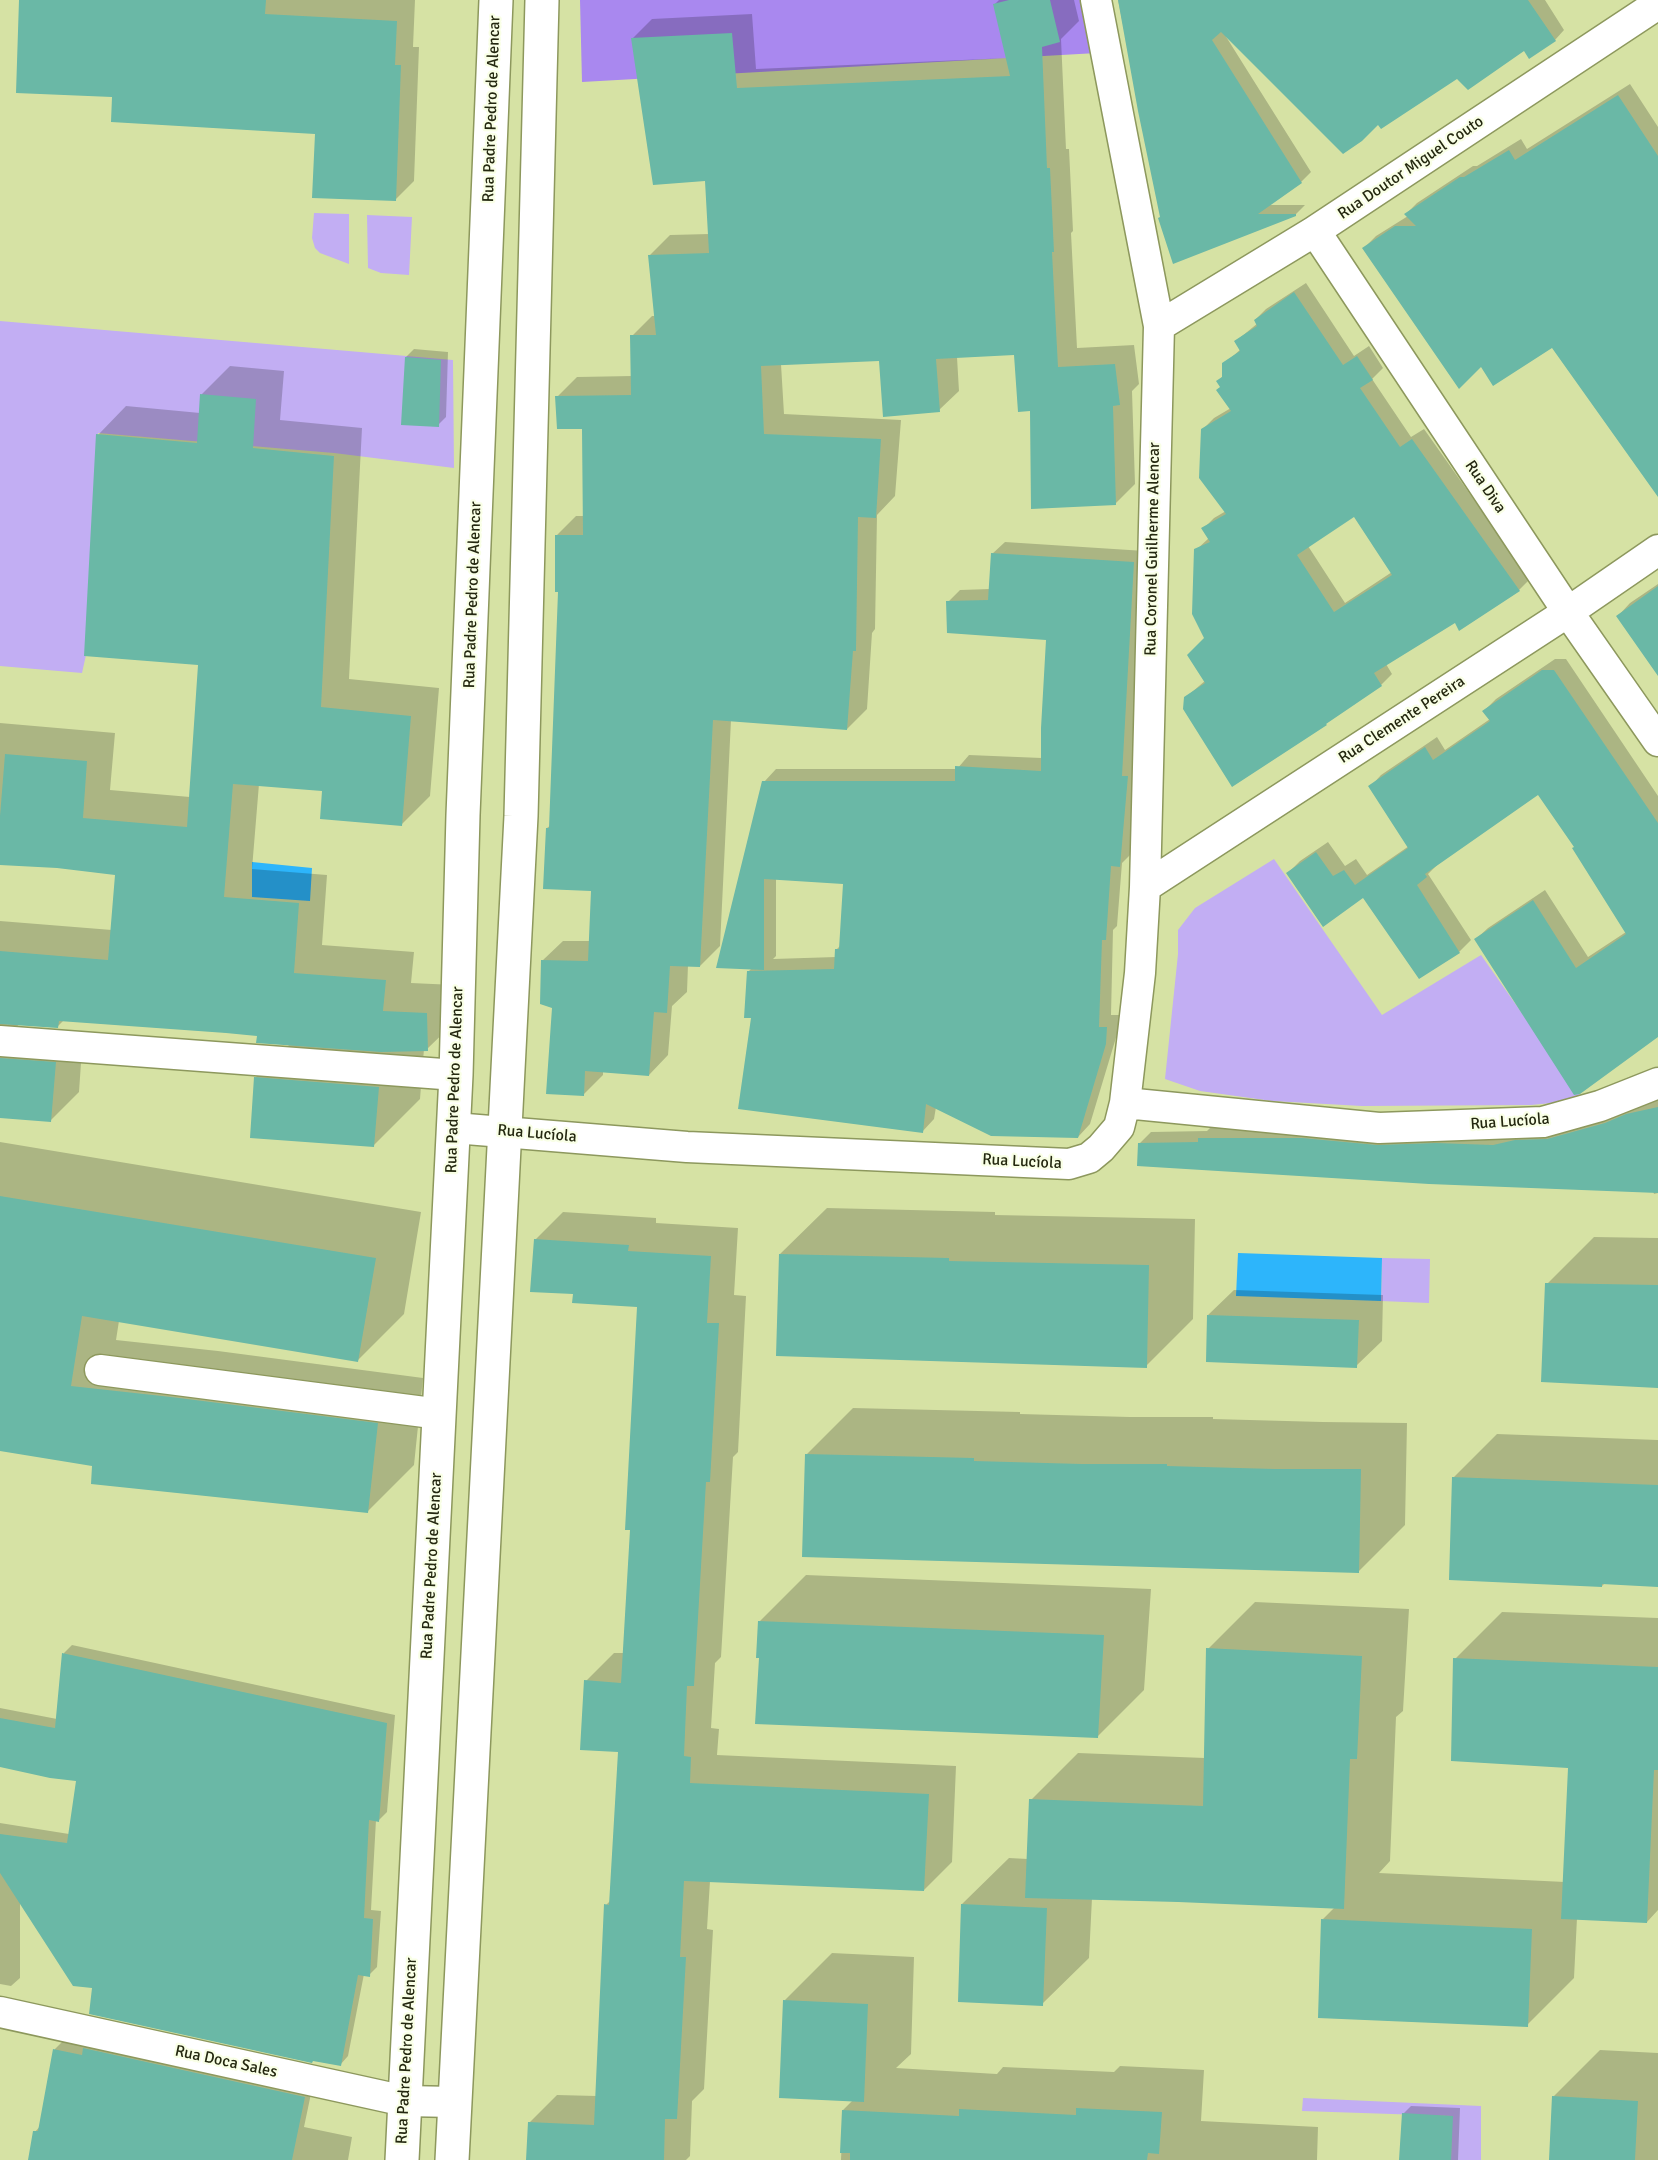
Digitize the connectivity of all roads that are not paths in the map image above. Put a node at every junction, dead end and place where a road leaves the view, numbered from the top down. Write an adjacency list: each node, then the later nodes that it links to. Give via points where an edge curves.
1 (496, 0): 6 (main road, Rua Padre Pedro de Alencar)
2 (542, 0): 7 (main road)
3 (1096, 0): 8 (street, Rua Coronel Guilherme Alencar)
4 (1658, 4): 5 (street, Rua Doutor Miguel Couto)
5 (1315, 231): 8 (street, Rua Doutor Miguel Couto); 10 (street, Rua Diva)
6 (485, 275): 7 (main road); 14 (main road, Rua Padre Pedro de Alencar)
7 (534, 277): 18 (main road, via 521,816)
8 (1159, 326): 12 (street, Rua Coronel Guilherme Alencar)
9 (1658, 550): 10 (street, Rua Clemente Pereira)
10 (1568, 612): 11 (street, Rua Diva); 12 (street, Rua Clemente Pereira)
11 (1658, 741)
12 (1145, 887): 16 (street, Rua Coronel Guilherme Alencar)
13 (0, 1041): 14 (street)
14 (456, 1075): 17 (main road, Rua Padre Pedro de Alencar)
15 (1658, 1083): 16 (street, Rua Lucíola, via 1600,1106 1543,1122 1379,1128)
16 (1125, 1103): 18 (street, Rua Lucíola, via 1119,1127 1101,1148 1089,1158 1069,1164 687,1147)
17 (454, 1128): 18 (street, Rua Lucíola); 20 (main road, Rua Padre Pedro de Alencar)
18 (505, 1131): 22 (main road)
19 (100, 1370): 20 (street)
20 (440, 1414): 21 (main road, Rua Padre Pedro de Alencar)
21 (420, 1794): 22 (main road); 24 (main road, Rua Padre Pedro de Alencar)
22 (471, 1796): 25 (main road)
23 (0, 2012): 24 (street, Rua Doca Sales)
24 (405, 2101): 25 (street, Rua Doca Sales); 26 (main road, Rua Padre Pedro de Alencar)
25 (454, 2102): 27 (main road)
26 (402, 2160)
27 (452, 2160)

